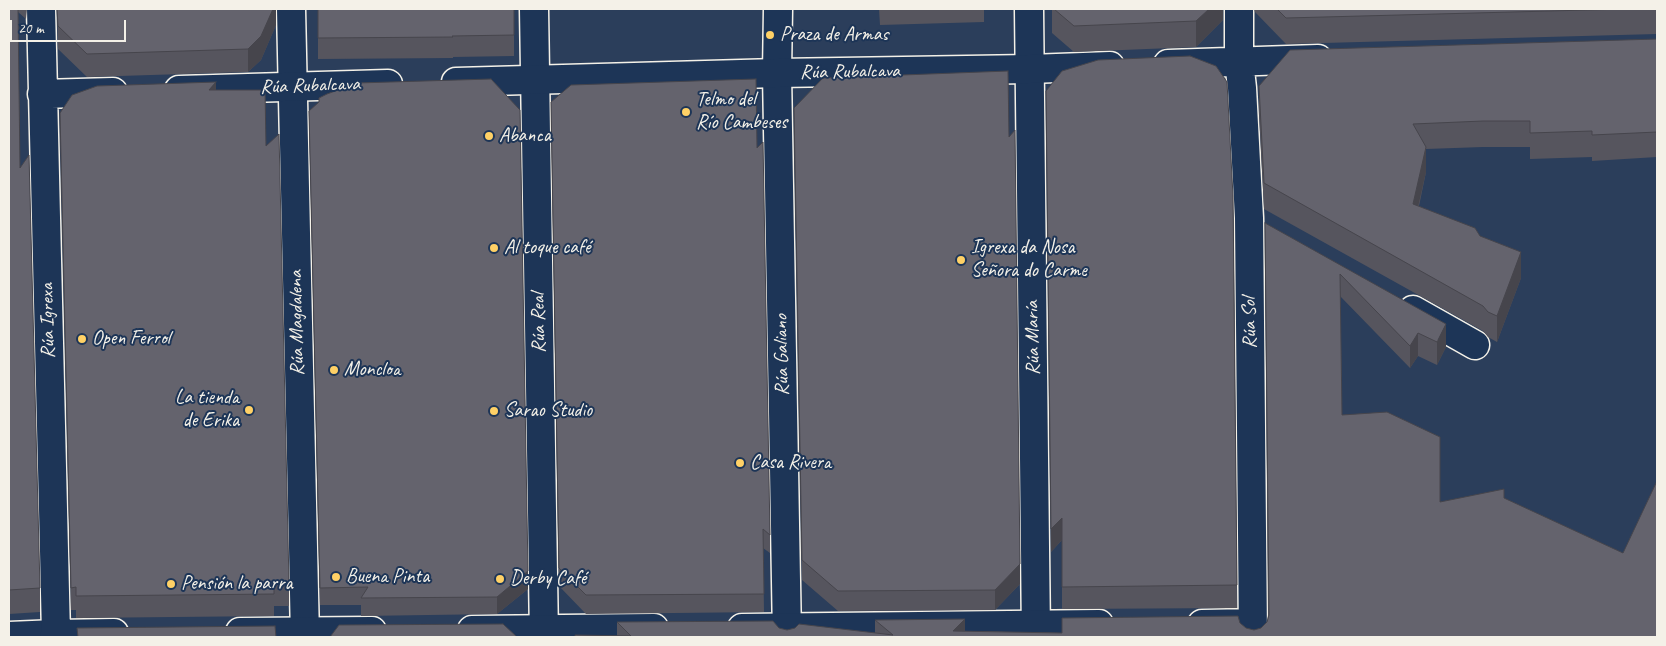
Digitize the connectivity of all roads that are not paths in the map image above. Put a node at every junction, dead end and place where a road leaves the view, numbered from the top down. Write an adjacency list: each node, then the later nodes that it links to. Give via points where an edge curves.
1 (40, 9): 13 (street, Rúa Igrexa)
2 (291, 9): 12 (street, Rúa Magdalena)
3 (534, 9): 11 (street, Rúa Real)
4 (778, 9): 10 (street, Rúa Galiano)
5 (1029, 9): 9 (street, Rúa María)
6 (1239, 9): 8 (street, Rúa Sol)
7 (1339, 58): 8 (street, Rúa Rubalcava)
8 (1239, 61): 9 (street, Rúa Rubalcava); 14 (street, Rúa Sol)
9 (1030, 69): 10 (street, Rúa Rubalcava); 25 (street, Rúa María)
10 (777, 73): 11 (street, Rúa Rubalcava); 28 (street, Rúa Galiano)
11 (535, 80): 12 (street, Rúa Rubalcava); 29 (street, Rúa Real)
12 (292, 87): 13 (street, Rúa Rubalcava); 30 (street, Rúa Magdalena)
13 (42, 94): 31 (street, Rúa Igrexa)
14 (1249, 218): 15 (street); 24 (street, Rúa Sol)
15 (1275, 232)
16 (1388, 296): 17 (street)
17 (1475, 345)
18 (1122, 624): 25 (street)
19 (1179, 624): 24 (street)
20 (680, 628): 29 (street)
21 (719, 628): 28 (street)
22 (394, 630): 30 (street)
23 (444, 630): 29 (street)
24 (1253, 630)
25 (1036, 631): 28 (street)
26 (135, 632): 31 (street)
27 (215, 632): 30 (street)
28 (787, 632)
29 (544, 633)
30 (305, 634)
31 (55, 635): 32 (street)
32 (9, 636)

